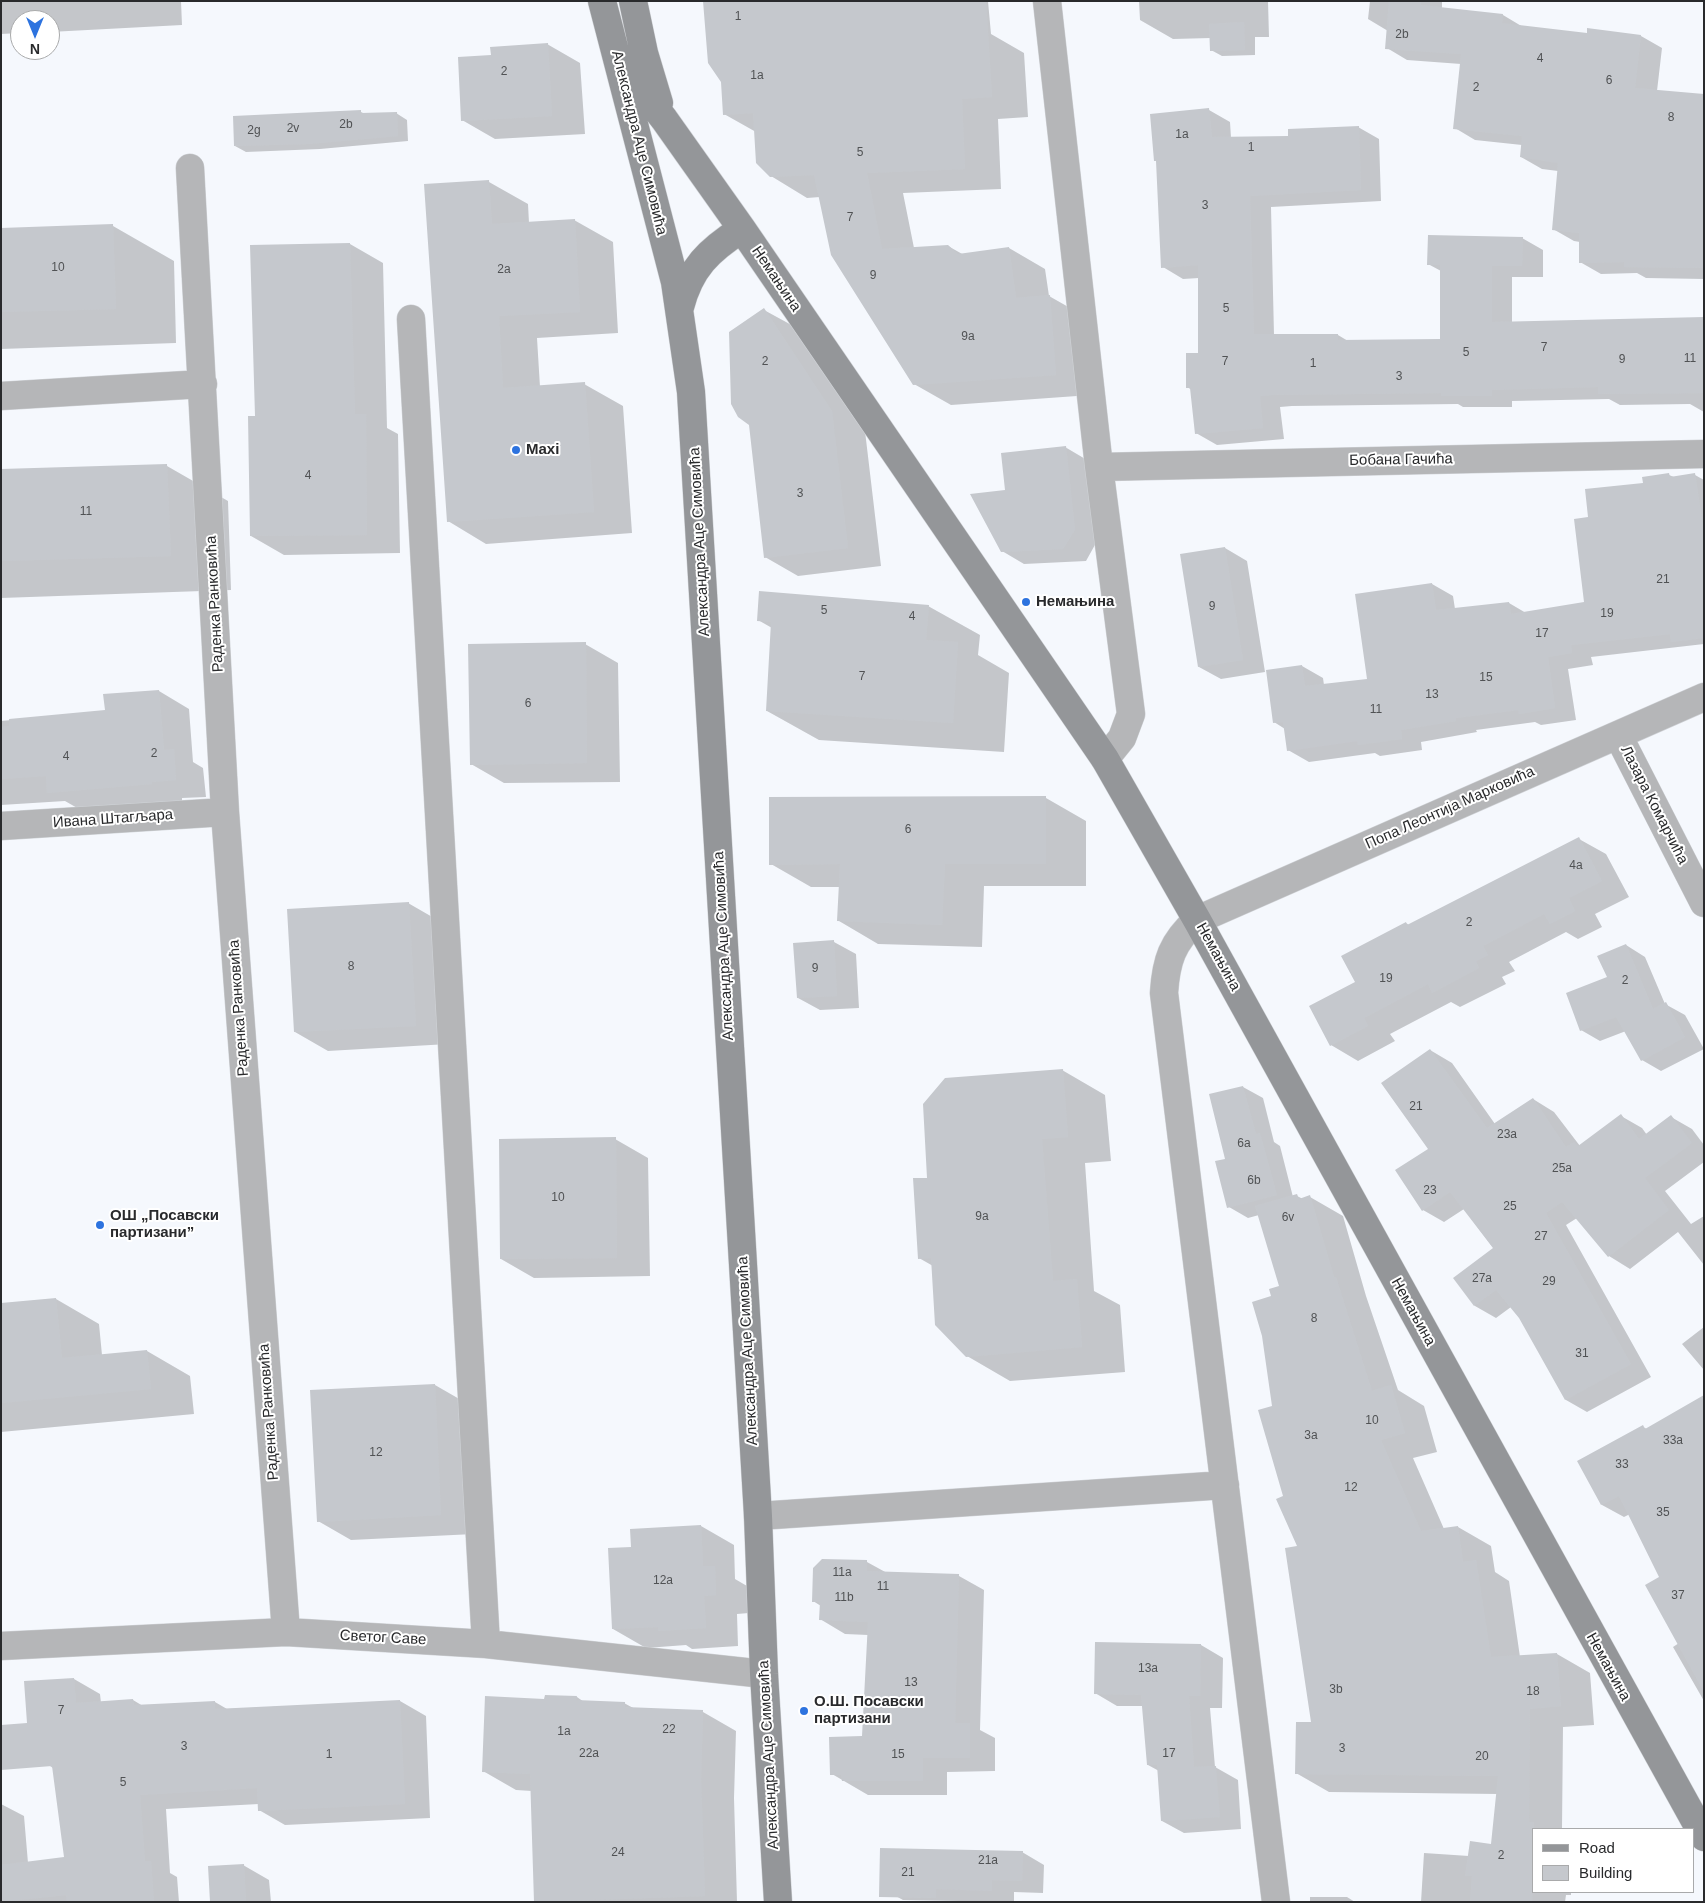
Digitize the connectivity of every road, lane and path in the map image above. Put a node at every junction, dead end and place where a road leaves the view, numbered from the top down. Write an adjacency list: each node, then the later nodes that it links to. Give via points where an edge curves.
1 (602, 1): 4 (street, Александра Аце Симовића)
2 (633, 1): 5 (street, Александра Аце Симовића, via 644,53)
3 (1048, 1): 13 (street)
4 (619, 62): 5 (street, Немањина); 8 (street, Александра Аце Симовића)
5 (664, 119): 7 (street, Немањина)
6 (190, 168): 10 (street, Раденка Ранковића)
7 (742, 229): 8 (street, via 717,245 700,263 685,287); 16 (street, Немањина)
8 (680, 307): 22 (street, Александра Аце Симовића, via 691,392)
9 (410, 319): 24 (street)
10 (203, 384): 11 (street); 17 (street, Раденка Ранковића)
11 (1, 396)
12 (1704, 454): 13 (street, Бобана Гачића)
13 (1099, 467): 16 (street, via 1130,714 1122,738)
14 (1704, 697): 15 (street, Попа Леонтија Марковића)
15 (1618, 735): 19 (street, Лазара Комарчића); 20 (street, Попа Леонтија Марковића)
16 (1105, 759): 20 (street, Немањина)
17 (224, 812): 18 (street, Ивана Штагљара); 23 (street, Раденка Ранковића)
18 (1, 826)
19 (1704, 903)
20 (1197, 920): 21 (street, via 1173,949 1165,968 1164,993); 27 (street, Немањина)
21 (1225, 1485): 22 (street); 29 (street)
22 (758, 1516): 26 (street, Александра Аце Симовића)
23 (286, 1632): 24 (street, Светог Саве); 25 (street, Светог Саве)
24 (486, 1644): 26 (street, Светог Саве)
25 (1, 1646)
26 (764, 1674): 28 (street, Александра Аце Симовића)
27 (1704, 1837)
28 (778, 1902)
29 (1276, 1902)

